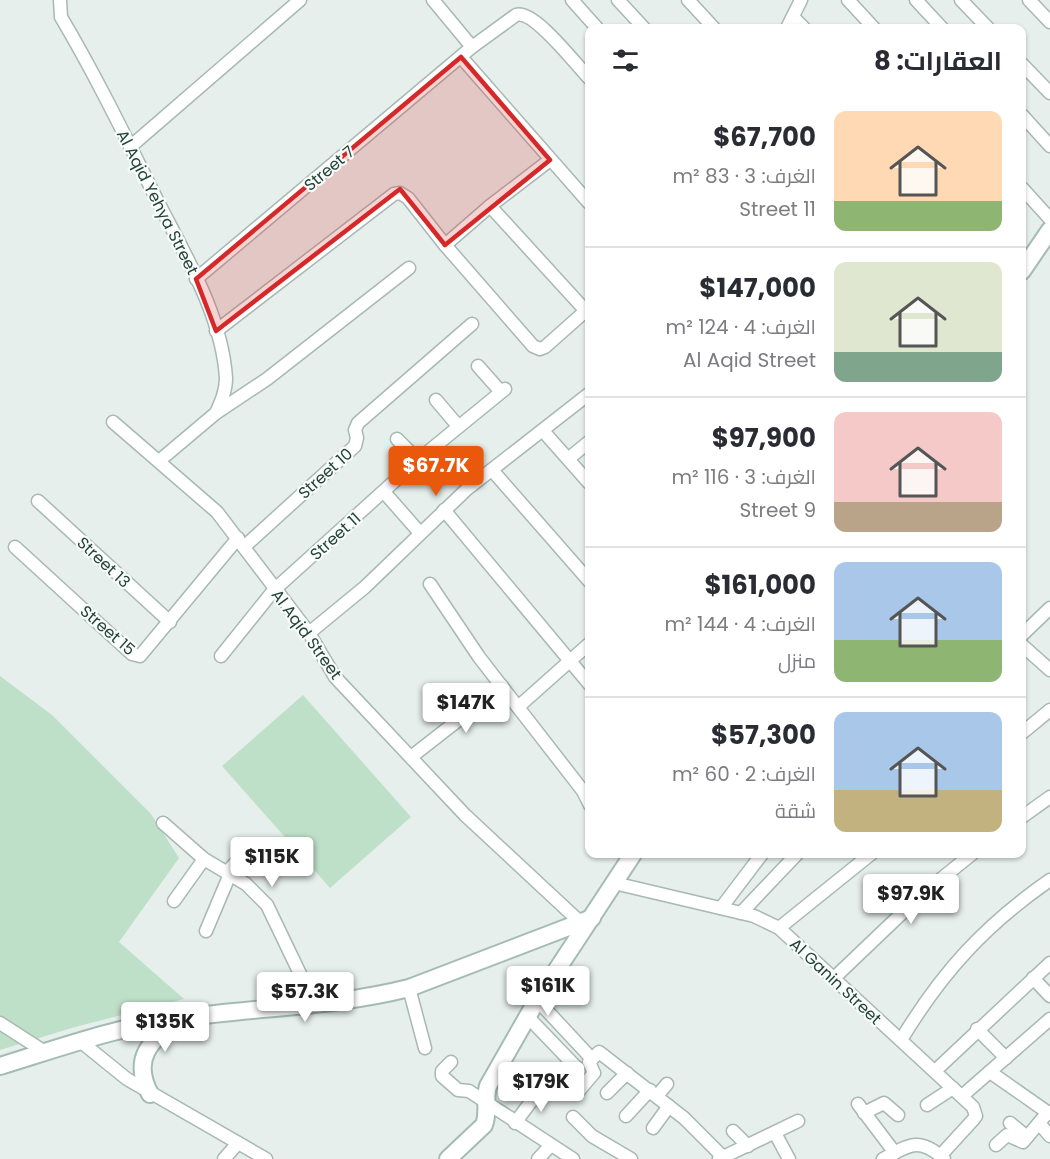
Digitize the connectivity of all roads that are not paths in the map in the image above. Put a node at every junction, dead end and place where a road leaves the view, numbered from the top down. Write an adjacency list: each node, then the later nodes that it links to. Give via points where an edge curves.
1 (60, 0): 29 (street, Al Aqid Yehya Street, via 61,17)
2 (300, 0): 29 (street)
3 (433, 0): 22 (street)
4 (572, 0): 14 (street)
5 (618, 0): 15 (street)
6 (688, 0): 16 (street)
7 (801, 0): 12 (street)
8 (848, 0): 19 (street)
9 (916, 0): 20 (street)
10 (961, 0): 21 (street)
11 (1029, 0): 13 (street)
12 (793, 16): 17 (street); 18 (street)
13 (1050, 21)
14 (593, 24)
15 (640, 24)
16 (710, 24)
17 (789, 24)
18 (800, 24)
19 (870, 24)
20 (938, 24)
21 (984, 24)
22 (472, 47): 23 (street, Street 7); 25 (street, Street 7, via 522,13 534,20)
23 (461, 57): 30 (street); 39 (street, Street 7)
24 (1026, 67): 26 (street)
25 (585, 74)
26 (1050, 93)
27 (1026, 119): 28 (street)
28 (1050, 146)
29 (130, 147): 39 (street, Al Aqid Yehya Street)
30 (550, 160): 32 (street); 33 (street)
31 (1026, 192): 34 (street)
32 (585, 198)
33 (490, 206): 36 (street); 40 (street)
34 (1050, 219)
35 (1050, 230): 37 (street)
36 (445, 245): 41 (street, via 532,346 545,347); 43 (street, via 406,195 394,194)
37 (1026, 262)
38 (409, 268): 47 (street, via 267,380)
39 (196, 279): 43 (street, Al Aqid Yehya Street)
40 (585, 306)
41 (585, 310)
42 (472, 324): 62 (street, Street 10, via 358,423 355,446)
43 (216, 331): 47 (street, Al Aqid Yehya Street, via 226,379 224,397)
44 (478, 366): 49 (street, Street 11, via 503,390)
45 (585, 397): 50 (street)
46 (436, 400): 49 (street)
47 (216, 413): 55 (street)
48 (113, 422): 55 (street, Al Aqid Street)
49 (458, 426): 54 (street, Street 11)
50 (544, 432): 53 (street); 56 (street)
51 (397, 439): 54 (street)
52 (585, 445): 53 (street)
53 (568, 459): 57 (street)
54 (418, 460): 58 (street, Street 11)
55 (159, 461): 62 (street, Al Aqid Street, via 212,507)
56 (492, 470): 60 (street); 64 (street)
57 (585, 478)
58 (384, 492): 61 (street); 66 (street, Street 11)
59 (38, 501): 68 (street, Street 13)
60 (444, 510): 61 (street); 74 (street)
61 (420, 533): 70 (street, via 365,587)
62 (242, 542): 66 (street, Al Aqid Street); 68 (street, Street 15)
63 (15, 547): 68 (street, Street 15, via 136,657 144,654)
64 (585, 576)
65 (430, 584): 77 (street)
66 (274, 590): 70 (street, Al Aqid Street); 73 (street, Street 11)
67 (1050, 608): 69 (street)
68 (170, 622)
69 (1026, 631)
70 (309, 633): 81 (street, Al Aqid Street, via 330,670)
71 (585, 647): 74 (street)
72 (1026, 649): 75 (street)
73 (221, 656)
74 (568, 661): 76 (street); 78 (street)
75 (1050, 670)
76 (585, 680)
77 (502, 686): 78 (street); 81 (street)
78 (518, 707): 82 (street)
79 (1050, 710): 80 (street)
80 (1026, 730)
81 (411, 757): 99 (street, Al Aqid Street, via 465,815)
82 (585, 797)
83 (1050, 797): 84 (street)
84 (1026, 814)
85 (163, 823): 92 (street)
86 (248, 849): 93 (street)
87 (628, 858): 95 (street)
88 (759, 858): 97 (street)
89 (793, 858): 98 (street)
90 (866, 858): 100 (street)
91 (967, 858): 103 (street, via 921,895)
92 (204, 859): 93 (street); 96 (street)
93 (229, 873): 101 (street); 108 (street, via 257,894 275,917)
94 (1050, 880): 114 (street, via 966,949 942,977)
95 (614, 883): 97 (street, Al Ganin Street); 99 (street)
96 (174, 901)
97 (721, 908): 98 (street, Al Ganin Street)
98 (741, 913): 100 (street, Al Ganin Street)
99 (586, 920): 105 (street); 107 (street)
100 (779, 928): 103 (street, Al Ganin Street)
101 (206, 931)
102 (1050, 963): 104 (street)
103 (834, 978): 114 (street, Al Ganin Street)
104 (1033, 978): 106 (street); 113 (street)
105 (409, 988): 108 (street); 116 (street)
106 (1050, 996)
107 (537, 1000): 109 (street); 119 (street)
108 (315, 1005): 110 (street)
109 (528, 1017): 122 (street); 133 (street, via 488,1086)
110 (181, 1018): 115 (street); 132 (street, via 146,1052 142,1074)
111 (1050, 1019): 118 (street)
112 (0, 1023): 117 (street)
113 (977, 1029): 118 (street); 123 (street)
114 (901, 1040): 123 (street, Al Ganin Street)
115 (80, 1041): 117 (street); 132 (street)
116 (425, 1048)
117 (45, 1052): 121 (street)
118 (1006, 1058): 124 (street)
119 (592, 1059): 125 (street, via 601,1052); 129 (street, via 589,1063 594,1073)
120 (451, 1062): 133 (street, via 442,1076 458,1090 469,1091)
121 (0, 1066)
122 (577, 1068)
123 (934, 1071): 128 (street, Al Ganin Street)
124 (990, 1072): 128 (street); 136 (street)
125 (627, 1073): 130 (street); 131 (street)
126 (550, 1083): 140 (street)
127 (667, 1084): 131 (street)
128 (957, 1092): 134 (street); 154 (street, Al Ganin Street, via 973,1107 976,1116)
129 (577, 1093)
130 (607, 1093)
131 (653, 1093): 135 (street); 138 (street)
132 (150, 1094): 149 (street)
133 (485, 1104): 140 (street); 158 (street, via 484,1125)
134 (927, 1105)
135 (669, 1106): 144 (street); 155 (street)
136 (1049, 1113): 143 (street)
137 (898, 1114): 153 (street, via 884,1103 861,1108)
138 (626, 1116)
139 (573, 1118): 161 (street, via 592,1136)
140 (515, 1122): 151 (street)
141 (798, 1122): 146 (street)
142 (1010, 1123): 148 (street)
143 (1039, 1123): 147 (street); 148 (street)
144 (653, 1128)
145 (733, 1131): 152 (street)
146 (775, 1133): 152 (street); 162 (street)
147 (1050, 1136)
148 (1027, 1137): 150 (street, via 1022,1142 1007,1135)
149 (238, 1143): 156 (street); 157 (street)
150 (996, 1145)
151 (550, 1146): 159 (street); 160 (street)
152 (747, 1146): 155 (street)
153 (887, 1157): 154 (street, via 915,1144 931,1148)
154 (942, 1157)
155 (721, 1158)
156 (224, 1159)
157 (266, 1159)
158 (448, 1159)
159 (538, 1159)
160 (573, 1159)
161 (631, 1159)
162 (789, 1159)

